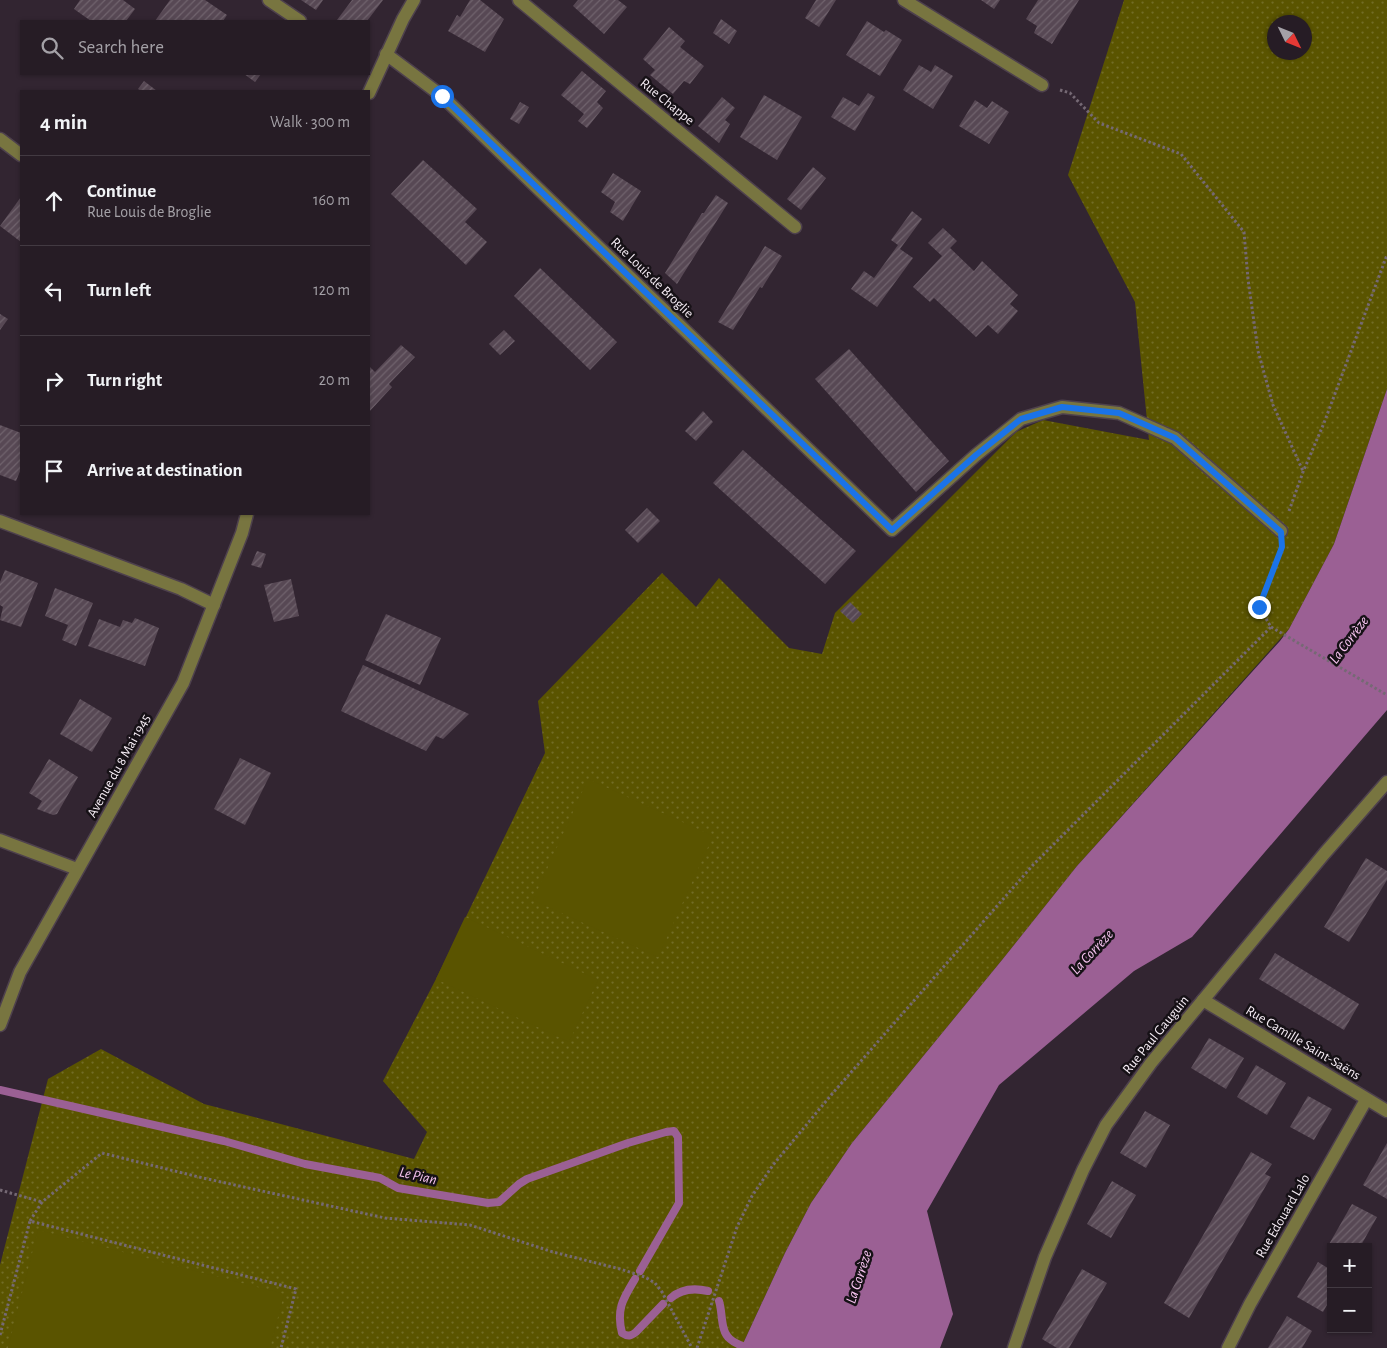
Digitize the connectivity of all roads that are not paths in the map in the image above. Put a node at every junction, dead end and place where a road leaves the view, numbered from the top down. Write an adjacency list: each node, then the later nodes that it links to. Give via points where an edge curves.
1 (269, 0): 5 (street)
2 (414, 0): 6 (street)
3 (519, 0): 12 (street, Rue Chappe)
4 (904, 0): 8 (street)
5 (299, 20)
6 (386, 54): 7 (street); 15 (street, Rue Louis de Broglie, via 442,96 892,530 1021,419 1062,407 1119,413 1175,438)
7 (372, 75): 9 (street)
8 (1042, 85)
9 (370, 90)
10 (0, 139): 11 (street)
11 (20, 153)
12 (795, 227)
13 (247, 515): 16 (street, Avenue du 8 Mai 1945)
14 (0, 522): 16 (street, via 181,589)
15 (1281, 532)
16 (214, 605): 19 (street, Avenue du 8 Mai 1945, via 183,683)
17 (1387, 782): 20 (street, Rue Paul Gauguin)
18 (0, 840): 19 (street)
19 (78, 869): 21 (street, Avenue du 8 Mai 1945, via 20,972)
20 (1203, 1000): 22 (street, Rue Camille Saint-Saëns); 24 (street, Rue Paul Gauguin, via 1106,1125 1045,1258)
21 (0, 1026)
22 (1366, 1100): 23 (street, Rue Camille Saint-Saëns); 25 (street, Rue Edouard Lalo)
23 (1387, 1111)
24 (1014, 1348)
25 (1228, 1348)

